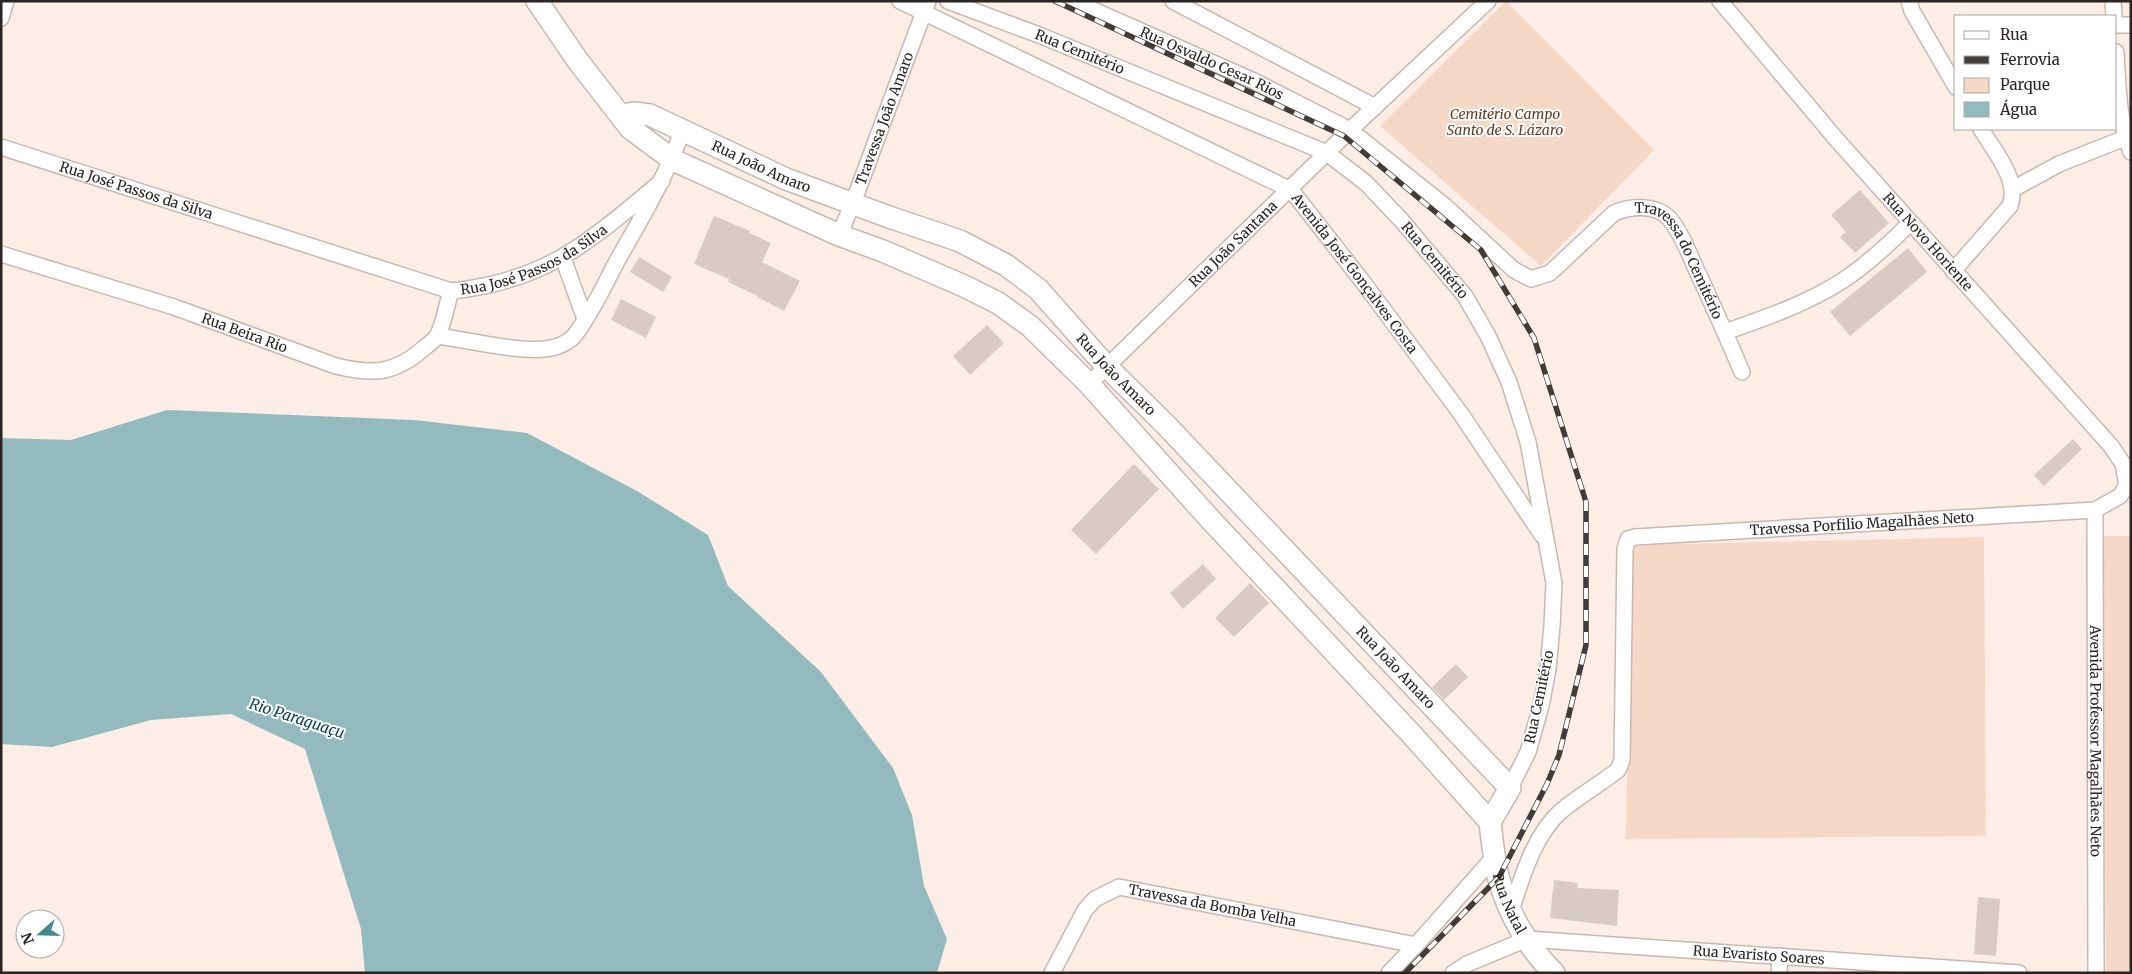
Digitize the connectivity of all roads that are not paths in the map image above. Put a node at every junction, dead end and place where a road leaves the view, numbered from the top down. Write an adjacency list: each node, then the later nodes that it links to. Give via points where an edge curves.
1 (6, 1): 13 (street)
2 (537, 1): 19 (street, Rua João Amaro, via 583,68)
3 (900, 1): 11 (street, Avenida José Gonçalves Costa)
4 (948, 1): 25 (street, Rua Cemitério)
5 (1072, 1): 21 (street, Rua Osvaldo Cesar Rios, via 1254,81)
6 (1173, 1): 18 (street)
7 (1488, 1): 18 (street, Rua João Santana)
8 (1720, 1): 31 (street, Rua Novo Horiente)
9 (1909, 1): 17 (street)
10 (2113, 1): 12 (street)
11 (925, 7): 29 (street, Avenida José Gonçalves Costa); 30 (street, Travessa João Amaro)
12 (2114, 15)
13 (1, 18)
14 (2117, 25): 15 (street)
15 (2131, 25)
16 (2117, 66): 23 (street, via 2120,106)
17 (1954, 84)
18 (1375, 107): 21 (street, Rua João Santana)
19 (622, 115): 20 (street, Rua João Amaro, via 650,116); 26 (street, Rua João Amaro, via 630,128)
20 (682, 130): 26 (street); 30 (street, Rua João Amaro, via 786,179)
21 (1350, 130): 25 (street, Rua João Santana); 38 (street, Travessa do Cemitério, via 1445,206 1514,270 1531,279 1550,273 1614,213 1636,208 1656,210 1668,218 1684,243)
22 (1982, 130): 28 (street, via 2006,170)
23 (2128, 145): 28 (street, via 2058,164)
24 (1, 147): 36 (street, Rua José Passos da Silva)
25 (1327, 153): 29 (street, Rua João Santana); 45 (street, Rua Cemitério, via 1366,183 1409,228 1465,296 1488,336 1509,382 1528,442)
26 (673, 160): 27 (street); 32 (street, Rua João Amaro)
27 (662, 181): 34 (street, Rua José Passos da Silva, via 593,238); 37 (street, Rua José Passos da Silva)
28 (2013, 189): 35 (street, via 2010,206)
29 (1290, 190): 40 (street, Rua João Santana); 45 (street, Avenida José Gonçalves Costa, via 1461,414)
30 (853, 204): 32 (street, Travessa João Amaro); 40 (street, Rua João Amaro, via 960,241 1006,265 1038,289)
31 (1910, 223): 35 (street, Rua Novo Horiente); 38 (street, via 1842,281 1768,318)
32 (839, 235): 42 (street, Rua João Amaro, via 926,269 998,303 1030,326)
33 (1, 254): 39 (street, Rua Beira Rio, via 174,307 359,372 394,368 410,360)
34 (563, 258): 36 (street, Rua José Passos da Silva, via 506,282); 37 (street)
35 (1953, 271): 43 (street, Rua Novo Horiente, via 2111,446 2123,464)
36 (451, 291): 39 (street)
37 (585, 319): 39 (street, Rua José Passos da Silva, via 574,337 551,348 521,349)
38 (1726, 332): 41 (street, Travessa do Cemitério)
39 (438, 336)
40 (1107, 367): 42 (street, Rua João Santana); 46 (street, Rua João Amaro)
41 (1742, 372)
42 (1089, 384): 47 (street, Rua João Amaro)
43 (2129, 485): 44 (street, via 2120,496)
44 (2095, 510): 49 (street, Travessa Porfilio Magalhães Neto, via 1628,539 1625,549 1622,760 1618,770 1550,823 1539,840); 59 (street, Avenida Professor Magalhães Neto)
45 (1546, 540): 46 (street, Rua Cemitério, via 1554,583 1548,669 1528,752)
46 (1510, 788): 47 (street)
47 (1490, 822): 48 (street, Rua Natal)
48 (1495, 856): 49 (street, Rua Natal); 51 (street)
49 (1511, 911): 50 (street, Rua Natal)
50 (1527, 939): 52 (street, Rua Evaristo Soares); 55 (street); 56 (street, Rua Natal)
51 (1416, 945): 53 (street, Travessa da Bomba Velha, via 1119,887 1095,899 1085,910); 54 (street)
52 (1780, 956): 57 (street); 58 (street, Rua Evaristo Soares)
53 (1052, 973)
54 (1389, 973)
55 (1453, 973)
56 (1554, 973)
57 (1779, 973)
58 (2019, 973)
59 (2096, 973)

